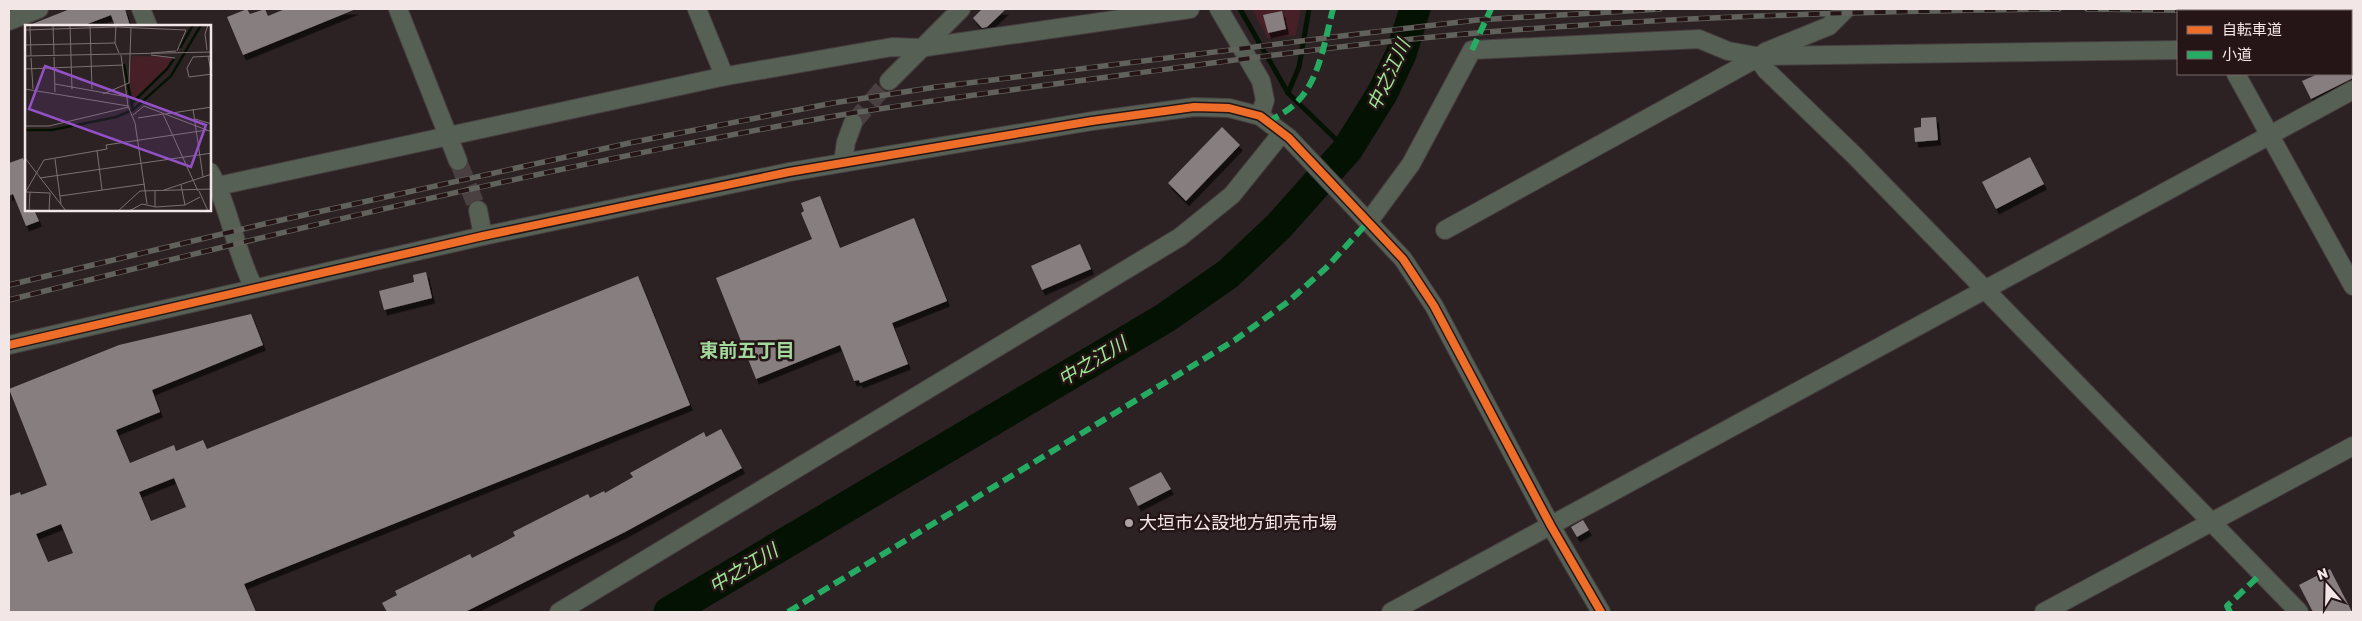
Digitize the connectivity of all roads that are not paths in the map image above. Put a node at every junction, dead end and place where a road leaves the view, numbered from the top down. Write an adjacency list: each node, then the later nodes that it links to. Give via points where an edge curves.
1 (39, 9): 9 (street)
2 (140, 9): 10 (street)
3 (398, 9): 22 (street)
4 (697, 9): 15 (street, via 721,68)
5 (961, 9): 11 (street)
6 (1190, 9): 11 (street)
7 (1219, 9): 18 (street, via 1261,81 1265,100)
8 (1846, 9): 13 (street, via 1828,26)
9 (9, 21)
10 (148, 25)
11 (919, 48): 15 (street, via 892,47); 16 (street)
12 (2177, 50): 13 (street)
13 (1756, 57): 27 (street, via 1728,51 1699,39 1472,50 1411,164); 28 (street); 32 (street)
14 (2237, 75): 21 (street)
15 (721, 77): 22 (street)
16 (889, 81)
17 (2353, 90): 21 (street)
18 (1260, 116): 20 (street); 24 (street, via 1229,108 1194,107)
19 (853, 123): 24 (street)
20 (1285, 135): 27 (street); 37 (street, via 1232,195 1180,237)
21 (2271, 136): 30 (street); 32 (street)
22 (450, 137): 23 (street); 25 (street)
23 (458, 161)
24 (843, 162): 29 (street)
25 (214, 179): 31 (street, via 242,264)
26 (478, 210): 29 (street)
27 (1364, 215): 36 (street, via 1403,259 1434,306)
28 (1445, 230)
29 (483, 236): 31 (street)
30 (2353, 286)
31 (254, 288): 33 (street)
32 (1983, 289): 35 (street); 36 (street)
33 (9, 345)
34 (2353, 446): 35 (street)
35 (2211, 521): 40 (street); 41 (street)
36 (1551, 526): 38 (street); 39 (street)
37 (559, 612)
38 (1391, 612)
39 (1601, 612)
40 (2044, 612)
41 (2299, 612)

